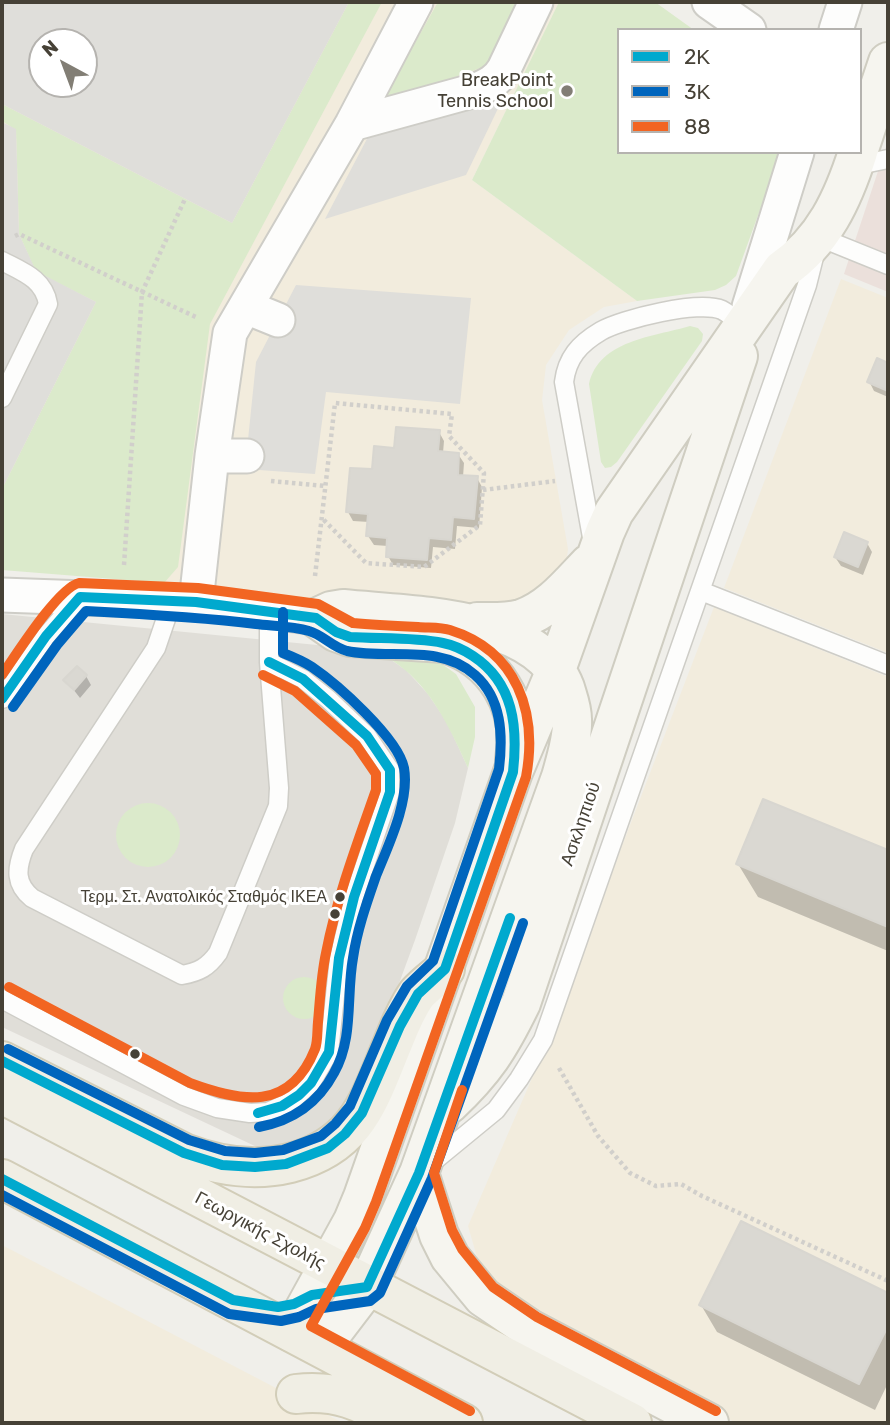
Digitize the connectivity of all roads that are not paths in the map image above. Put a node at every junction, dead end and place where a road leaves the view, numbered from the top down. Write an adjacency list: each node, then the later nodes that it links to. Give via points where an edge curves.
1 (416, 2): 8 (street)
2 (536, 2): 8 (street, via 499,78 476,90)
3 (709, 2): 5 (street)
4 (845, 2): 6 (street)
5 (746, 28)
6 (837, 28)
7 (888, 62): 10 (street, Ασκληπιού)
8 (352, 124): 15 (street)
9 (796, 154): 17 (street)
10 (865, 156): 11 (street, Ασκληπιού)
11 (819, 237): 13 (lane); 14 (street, Ασκληπιού); 22 (lane, via 807,285)
12 (2, 261): 18 (lane, via 41,284 48,304)
13 (888, 265)
14 (782, 270): 17 (street, Ασκληπιού); 38 (street, Ασκληπιού, via 738,357 521,1003 477,1077)
15 (238, 320): 16 (street); 19 (street)
16 (278, 320)
17 (743, 327): 21 (street, Ασκληπιού, via 614,512); 21 (lane, via 721,310 684,307 602,331 566,364 564,382)
18 (2, 398)
19 (212, 456): 20 (street); 26 (street)
20 (253, 468)
21 (595, 558): 28 (street, via 561,593 528,615); 31 (street, Ασκληπιού)
22 (701, 591): 30 (lane); 39 (lane, via 543,1040 496,1110)
23 (2, 595): 24 (street)
24 (80, 597): 26 (street); 32 (lane)
25 (315, 601): 27 (street); 28 (street, via 331,611); 33 (street, via 336,632 350,637 444,643 482,663 506,692 515,717)
26 (184, 602): 27 (street); 29 (lane, via 24,849 19,880 32,898 182,975 196,973 212,961 278,806)
27 (269, 612): 29 (lane)
28 (468, 623): 31 (street, via 520,641)
29 (269, 662): 35 (lane, via 303,678 328,699 372,741 390,770 390,792 354,897 339,958 329,1052 311,1083 290,1102 268,1112 217,1108 184,1096)
30 (888, 665)
31 (556, 670): 33 (street, Ασκληπιού); 38 (street, via 572,718 565,763)
32 (2, 699)
33 (513, 772): 34 (street, Ασκληπιού)
34 (445, 968): 36 (main road, via 418,994 368,1102 345,1134 328,1148 286,1164 236,1167 205,1161); 41 (street, Ασκληπιού, via 363,1197)
35 (2, 999)
36 (2, 1060)
37 (2, 1094): 41 (main road, Γεωργικής Σχολής)
38 (439, 1112): 39 (street, Ασκληπιού)
39 (419, 1173): 42 (street, Ασκληπιού); 49 (street, via 450,1257 483,1297 530,1329)
40 (2, 1179): 43 (main road)
41 (319, 1281): 42 (main road, Γεωργικής Σχολής); 43 (street, via 294,1304 278,1307); 44 (street, Ασκληπιού)
42 (367, 1287): 44 (street, Ασκληπιού); 48 (main road, Γεωργικής Σχολής)
43 (233, 1300): 44 (main road)
44 (307, 1339): 47 (main road)
45 (296, 1394): 46 (main road, via 321,1391 344,1396)
46 (400, 1423)
47 (463, 1423)
48 (632, 1423)
49 (709, 1423)

